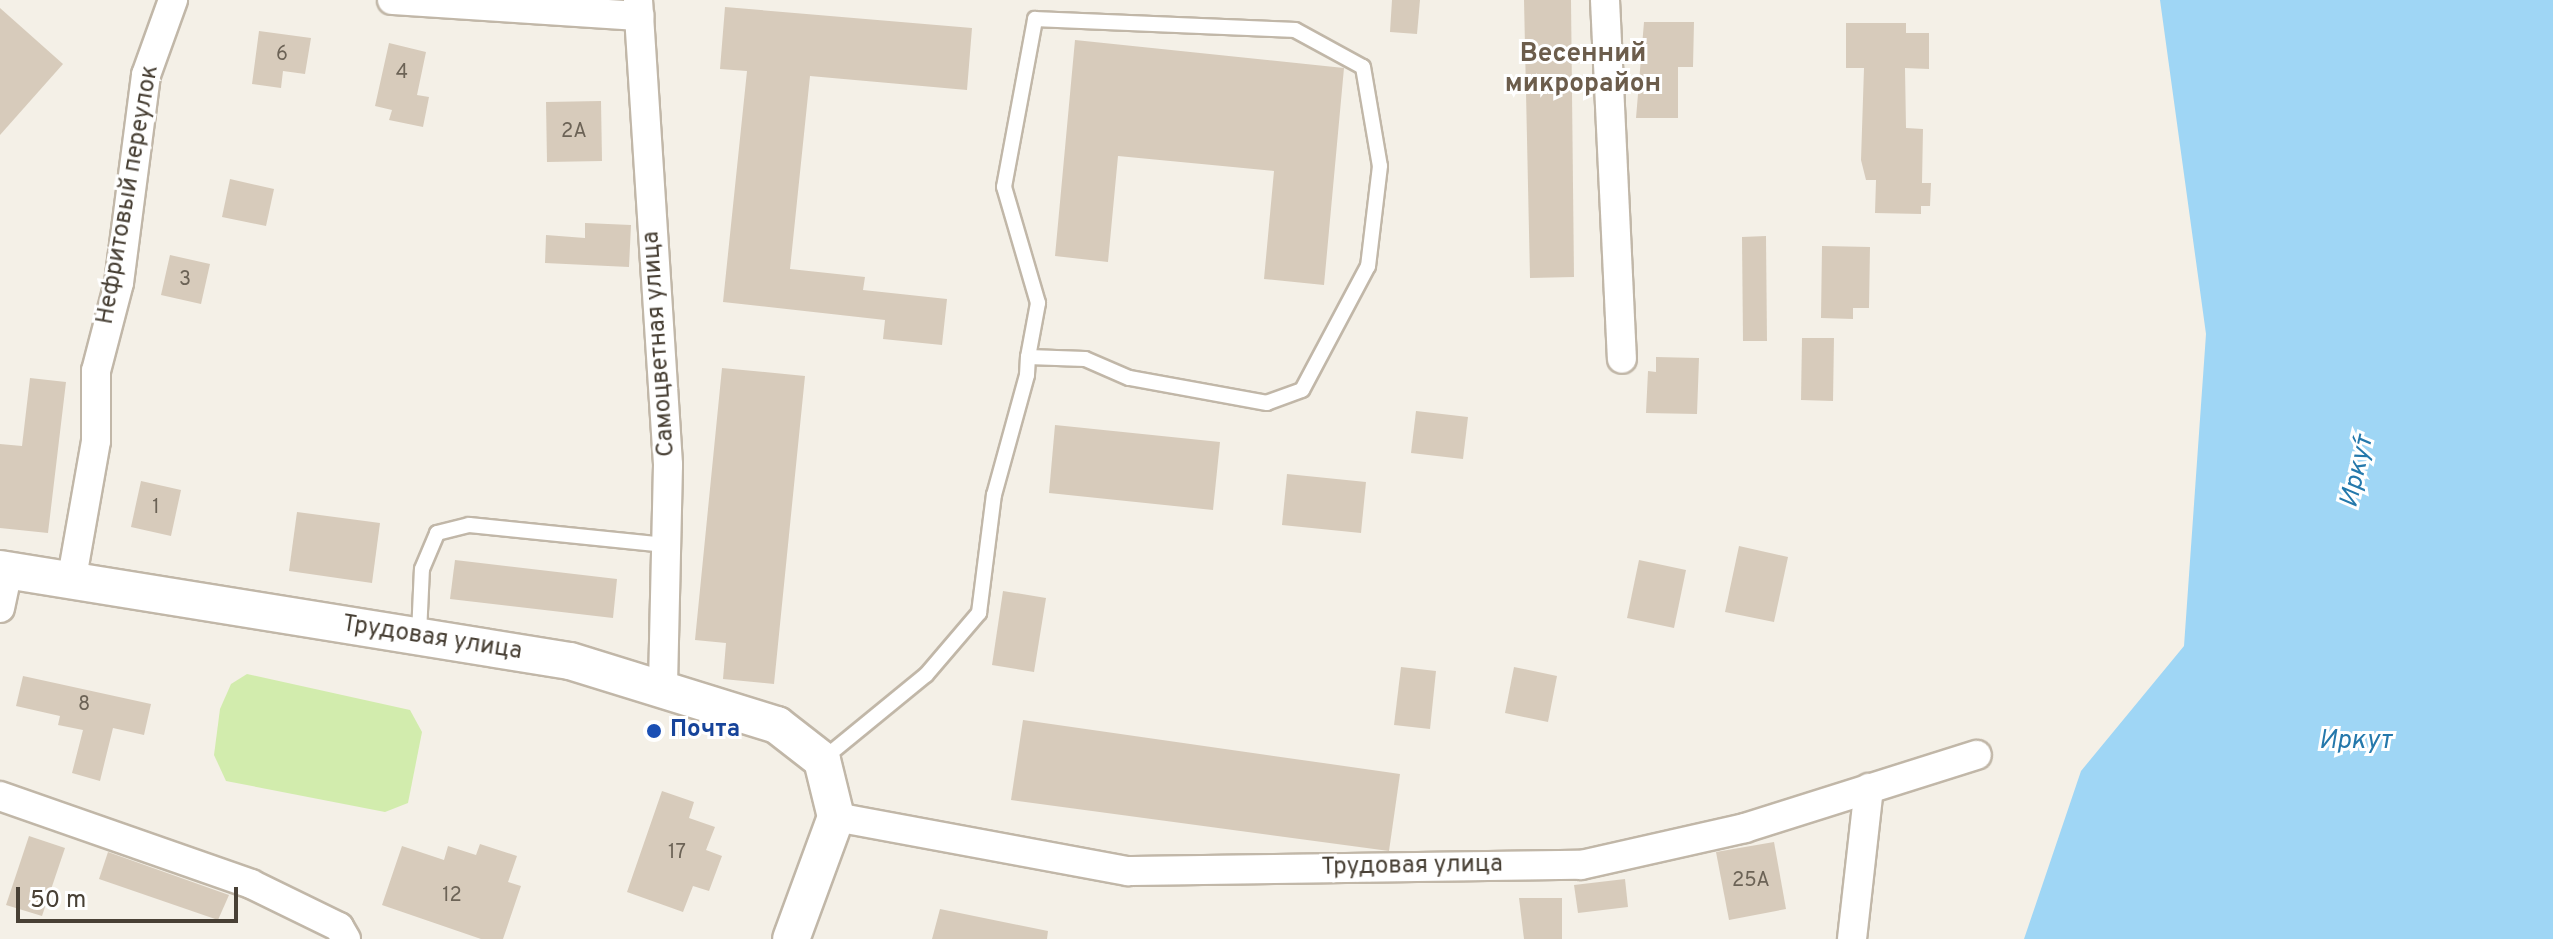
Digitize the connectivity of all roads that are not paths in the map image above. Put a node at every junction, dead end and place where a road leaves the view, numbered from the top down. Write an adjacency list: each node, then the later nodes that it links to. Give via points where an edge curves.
1 (173, 0): 9 (street, Нефритовый переулок, via 146,75 119,283 96,371 96,441)
2 (392, 0): 4 (street)
3 (1605, 0): 6 (street)
4 (638, 8): 7 (street, Самоцветная улица, via 668,465)
5 (1028, 357): 5 (lane, via 1085,359 1129,378 1267,403 1302,390 1368,266 1380,166 1363,67 1295,30 1035,19 1004,187 1038,303); 14 (lane, via 994,495 979,613 926,675)
6 (1622, 359)
7 (666, 545): 11 (lane, via 469,525 437,533 422,569); 12 (street, Самоцветная улица)
8 (4, 570): 9 (street, Трудовая улица); 10 (street)
9 (71, 583): 11 (street, Трудовая улица)
10 (0, 608)
11 (419, 638): 12 (street, Трудовая улица, via 570,661)
12 (663, 687): 14 (street, Трудовая улица, via 777,725)
13 (1977, 755): 15 (street, Трудовая улица)
14 (827, 771): 17 (street)
15 (1869, 788): 17 (street, Трудовая улица, via 1745,828 1581,865 1128,871); 20 (street)
16 (0, 796): 18 (street, via 251,884 339,927)
17 (836, 817): 19 (street)
18 (346, 939)
19 (791, 939)
20 (1852, 939)

